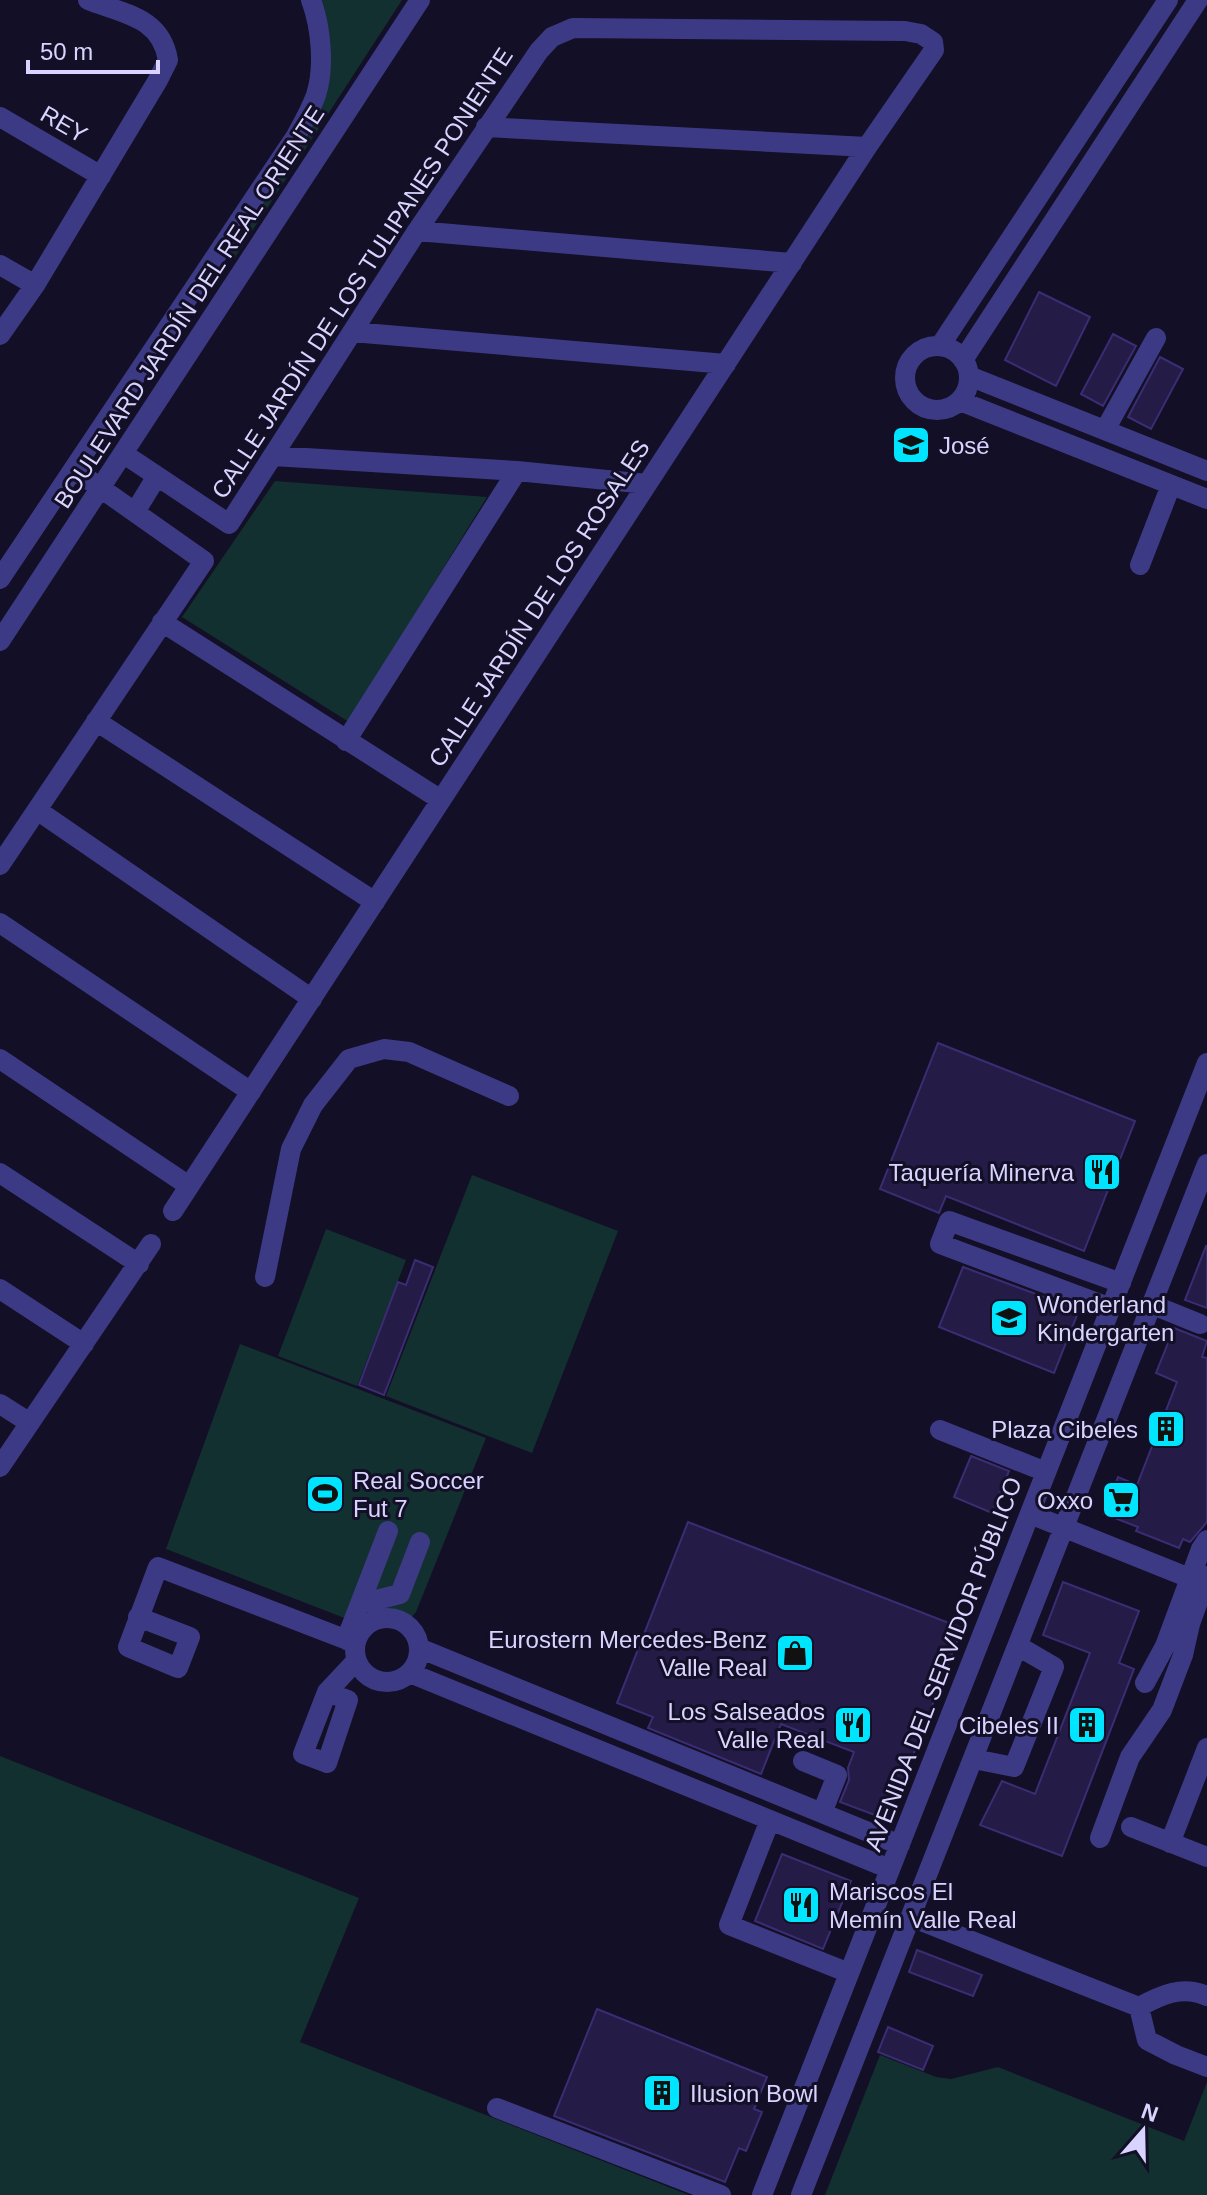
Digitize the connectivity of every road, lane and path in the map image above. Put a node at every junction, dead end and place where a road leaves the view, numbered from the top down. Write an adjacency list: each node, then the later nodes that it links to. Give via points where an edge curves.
1 (88, 0): 10 (street, via 148,24 159,33 168,60)
2 (311, 0): 12 (street, BOULEVARD JARDÍN DEL REAL ORIENTE, via 319,37 316,94 296,136)
3 (420, 0): 15 (street, BOULEVARD JARDÍN DEL REAL ORIENTE)
4 (1168, 0): 20 (street)
5 (1198, 0): 22 (street)
6 (539, 51): 8 (street, CALLE JARDÍN DE LOS TULIPANES PONIENTE); 9 (street, CALLE JARDÍN DE LOS ROSALES, via 552,37 573,28 921,34 933,42 934,50)
7 (0, 117): 10 (street, REY)
8 (486, 127): 9 (street); 11 (street, CALLE JARDÍN DE LOS TULIPANES PONIENTE)
9 (867, 147): 13 (street, CALLE JARDÍN DE LOS ROSALES)
10 (101, 176): 16 (street)
11 (417, 231): 13 (street); 17 (street, CALLE JARDÍN DE LOS TULIPANES PONIENTE)
12 (217, 256): 15 (street); 27 (street, BOULEVARD JARDÍN DEL REAL ORIENTE)
13 (792, 263): 21 (street, CALLE JARDÍN DE LOS ROSALES)
14 (0, 265): 16 (street)
15 (241, 274): 25 (street, BOULEVARD JARDÍN DEL REAL ORIENTE)
16 (35, 285): 18 (street)
17 (352, 332): 21 (street); 26 (street, CALLE JARDÍN DE LOS TULIPANES PONIENTE)
18 (0, 335)
19 (1156, 338): 24 (street)
20 (940, 346): 22 (street, via 957,353); 23 (street, via 913,355 904,382 909,396 934,410)
21 (726, 364): 31 (street, CALLE JARDÍN DE LOS ROSALES)
22 (966, 368): 23 (street, via 967,389); 24 (street)
23 (960, 401): 32 (street)
24 (1105, 430): 29 (street)
25 (124, 454): 30 (street); 33 (street, BOULEVARD JARDÍN DEL REAL ORIENTE)
26 (273, 456): 28 (street); 30 (street, CALLE JARDÍN DE LOS TULIPANES PONIENTE, via 229,524)
27 (75, 470): 33 (street); 37 (street, BOULEVARD JARDÍN DEL REAL ORIENTE)
28 (517, 471): 31 (street); 41 (street)
29 (1207, 471)
30 (157, 476): 35 (street)
31 (647, 484): 42 (street, CALLE JARDÍN DE LOS ROSALES)
32 (1171, 485): 34 (street); 36 (street)
33 (101, 488): 35 (street); 39 (street, BOULEVARD JARDÍN DEL REAL ORIENTE)
34 (1207, 499)
35 (135, 512): 38 (street, via 204,561)
36 (1140, 565)
37 (0, 579)
38 (162, 622): 40 (street); 41 (street)
39 (0, 641)
40 (96, 721): 43 (street); 45 (street)
41 (346, 741): 42 (street)
42 (441, 800): 45 (street, CALLE JARDÍN DE LOS ROSALES)
43 (37, 810): 44 (street); 47 (street)
44 (0, 865)
45 (375, 902): 47 (street, CALLE JARDÍN DE LOS ROSALES)
46 (0, 923): 50 (street)
47 (312, 999): 50 (street, CALLE JARDÍN DE LOS ROSALES)
48 (0, 1059): 55 (street)
49 (1207, 1063): 52 (street, AVENIDA DEL SERVIDOR PÚBLICO)
50 (251, 1092): 55 (street, CALLE JARDÍN DE LOS ROSALES)
51 (509, 1096): 59 (street, via 409,1052 384,1049 349,1059 313,1105 291,1149)
52 (1174, 1148): 53 (street); 60 (street, AVENIDA DEL SERVIDOR PÚBLICO)
53 (1207, 1162): 62 (street)
54 (0, 1173): 58 (street)
55 (189, 1186): 56 (street, CALLE JARDÍN DE LOS ROSALES)
56 (173, 1211)
57 (151, 1244): 58 (street)
58 (139, 1264): 65 (street)
59 (265, 1277)
60 (1121, 1283): 63 (street, AVENIDA DEL SERVIDOR PÚBLICO); 63 (street, via 949,1221 940,1244)
61 (0, 1289): 65 (street)
62 (1153, 1305): 64 (street); 72 (street)
63 (1111, 1308): 70 (street, AVENIDA DEL SERVIDOR PÚBLICO)
64 (1200, 1324)
65 (84, 1344): 67 (street)
66 (0, 1404): 67 (street)
67 (30, 1423): 69 (street)
68 (940, 1430): 70 (street)
69 (0, 1467)
70 (1046, 1472): 71 (street, AVENIDA DEL SERVIDOR PÚBLICO)
71 (1030, 1514): 72 (street); 97 (street, AVENIDA DEL SERVIDOR PÚBLICO)
72 (1065, 1527): 76 (street); 79 (street)
73 (388, 1531): 77 (street)
74 (1207, 1540): 76 (street)
75 (420, 1542): 77 (street, via 400,1594)
76 (1202, 1581): 82 (street, via 1190,1624)
77 (360, 1604): 80 (street)
78 (138, 1617): 80 (street, via 158,1567)
79 (1018, 1646): 88 (street); 88 (street, via 1054,1667 1049,1681 1014,1767)
80 (352, 1648): 81 (street, via 364,1627 389,1618 413,1631); 83 (street, via 368,1676 385,1682); 85 (street)
81 (419, 1648): 83 (street); 86 (street)
82 (1174, 1651): 84 (street); 95 (street, via 1162,1710 1130,1757)
83 (410, 1673): 90 (street)
84 (1145, 1683)
85 (327, 1692)
86 (644, 1740): 90 (street); 92 (street)
87 (1207, 1748): 91 (street)
88 (974, 1759): 100 (street)
89 (803, 1761): 92 (street, via 837,1775)
90 (635, 1765): 93 (street)
91 (1200, 1784): 96 (street)
92 (822, 1813): 97 (street)
93 (770, 1820): 99 (street); 101 (street, via 729,1925)
94 (1131, 1827): 96 (street)
95 (1100, 1838)
96 (1170, 1843): 98 (street)
97 (900, 1845): 99 (street, AVENIDA DEL SERVIDOR PÚBLICO)
98 (1207, 1857)
99 (890, 1869): 101 (street, AVENIDA DEL SERVIDOR PÚBLICO)
100 (911, 1917): 103 (street); 108 (street)
101 (849, 1973): 107 (street, AVENIDA DEL SERVIDOR PÚBLICO)
102 (1207, 1996): 103 (street, via 1197,1991 1165,1992)
103 (1139, 2007): 104 (street, via 1147,2040)
104 (1207, 2067)
105 (497, 2108): 106 (street)
106 (721, 2195)
107 (762, 2195)
108 (801, 2195)

